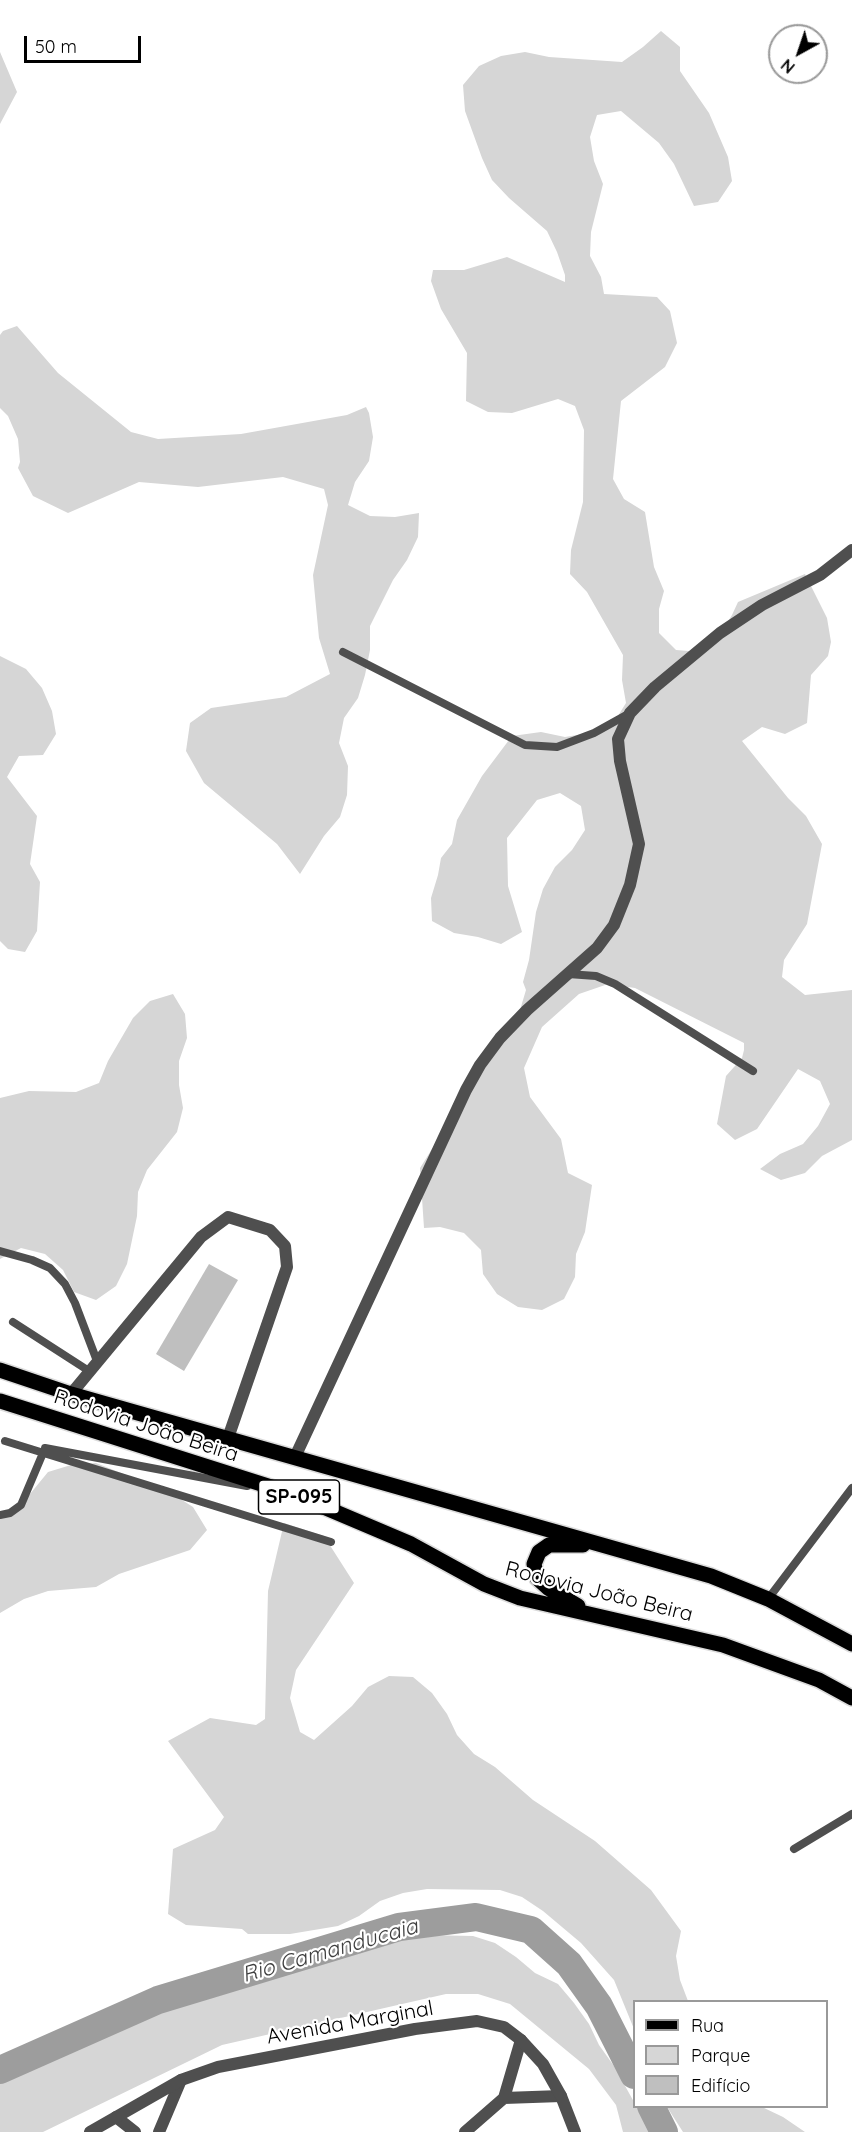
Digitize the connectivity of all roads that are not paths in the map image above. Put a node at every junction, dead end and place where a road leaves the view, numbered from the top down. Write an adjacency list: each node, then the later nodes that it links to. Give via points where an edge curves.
1 (852, 550): 3 (street, via 820,575 762,604 720,633)
2 (343, 652): 3 (lane, via 525,745 557,747 594,734)
3 (630, 713): 4 (street, via 618,738 639,843 630,885 614,925 597,948)
4 (568, 974): 5 (lane, via 596,976 615,984); 15 (street, via 527,1010 480,1065)
5 (753, 1071)
6 (0, 1251): 8 (lane, via 50,1268 64,1284 75,1304)
7 (13, 1322): 8 (lane)
8 (93, 1366): 10 (street); 12 (street, via 201,1237 228,1216 270,1230 285,1246 287,1268)
9 (0, 1370): 10 (main road, Rodovia João Beira / SP-095)
10 (70, 1394): 12 (main road, Rodovia João Beira / SP-095)
11 (0, 1401): 17 (main road, Rodovia João Beira / SP-095)
12 (228, 1438): 15 (main road, Rodovia João Beira / SP-095)
13 (2, 1440): 14 (lane); 17 (lane)
14 (43, 1453): 18 (lane, via 21,1505); 19 (lane)
15 (295, 1457): 20 (main road, Rodovia João Beira / SP-095)
16 (852, 1488): 21 (lane)
17 (293, 1494): 22 (main road, Rodovia João Beira / SP-095, via 411,1544 484,1584 520,1598)
18 (0, 1515)
19 (331, 1542)
20 (601, 1545): 21 (main road, Rodovia João Beira / SP-095, via 711,1576); 22 (main road, via 549,1545 539,1552 534,1564 537,1578 548,1588)
21 (768, 1599): 23 (main road, Rodovia João Beira / SP-095)
22 (590, 1614): 24 (main road, Rodovia João Beira / SP-095, via 723,1645 819,1680)
23 (852, 1644)
24 (852, 1698)
25 (852, 1814): 26 (lane)
26 (794, 1849)
27 (521, 2040): 28 (street, Avenida Marginal, via 504,2027 477,2021 414,2029 218,2067); 29 (street, Avenida Marginal, via 543,2064); 30 (street)
28 (181, 2080): 31 (street, Avenida Marginal); 34 (street)
29 (561, 2096): 30 (street); 36 (street, Avenida Marginal)
30 (504, 2098): 35 (street)
31 (116, 2117): 32 (street, Avenida Marginal); 33 (street)
32 (90, 2132)
33 (135, 2132)
34 (159, 2132)
35 (465, 2132)
36 (575, 2132)

